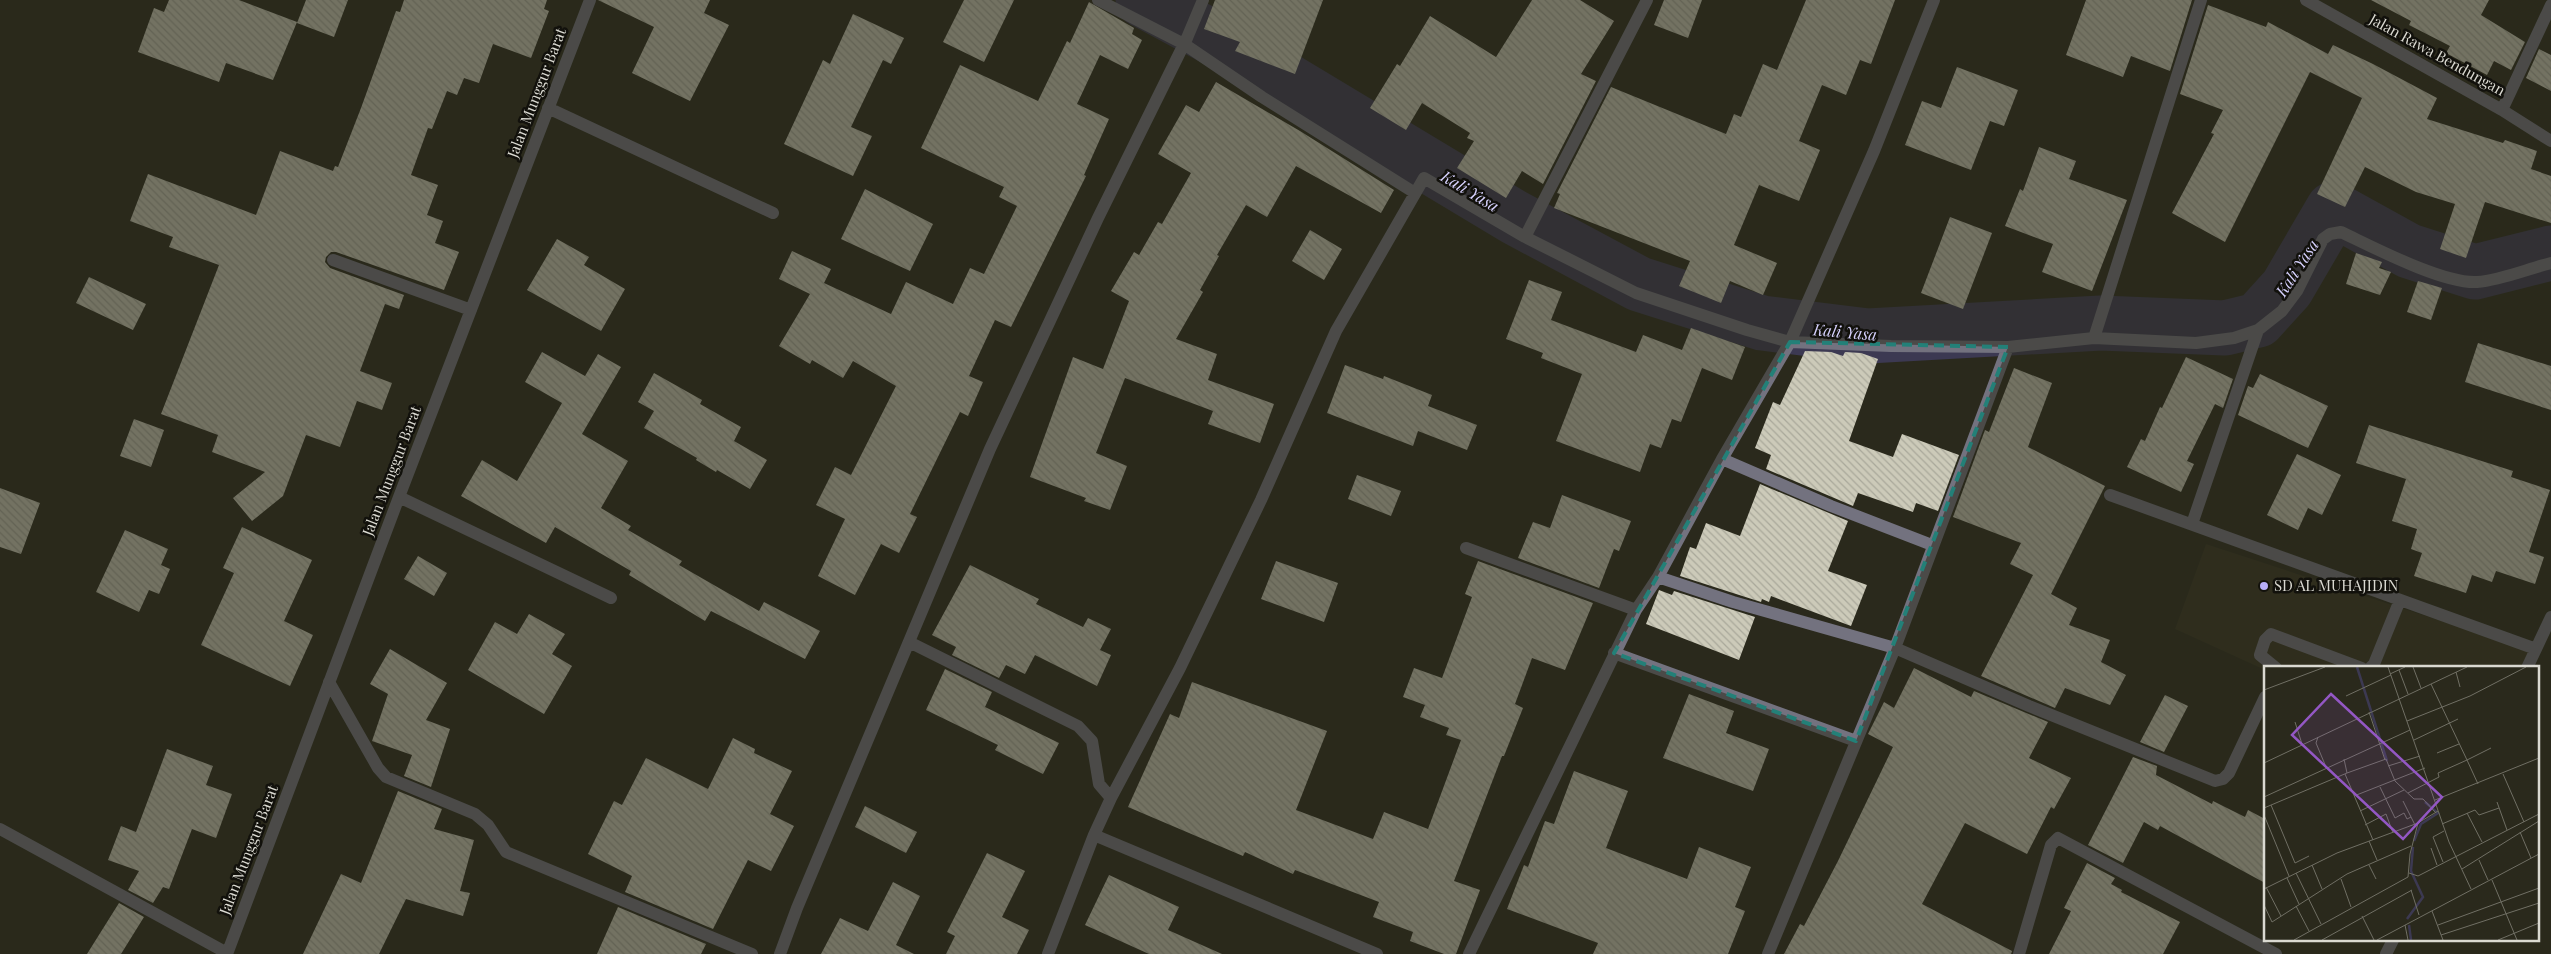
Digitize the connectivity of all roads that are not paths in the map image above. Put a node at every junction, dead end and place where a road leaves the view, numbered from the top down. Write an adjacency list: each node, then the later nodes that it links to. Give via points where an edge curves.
1 (590, 0): 10 (street, Jalan Munggur Barat)
2 (1098, 0): 9 (street)
3 (1203, 0): 9 (street)
4 (1648, 0): 15 (street)
5 (1934, 0): 20 (street, via 1874,151)
6 (2201, 0): 21 (street)
7 (2306, 0): 11 (street, Jalan Rawa Bendungan)
8 (2551, 5): 11 (street)
9 (1185, 41): 13 (street, via 1262,97); 34 (street, via 990,449)
10 (548, 108): 14 (street); 18 (street, Jalan Munggur Barat)
11 (2502, 110): 12 (street, Jalan Rawa Bendungan)
12 (2551, 141)
13 (1415, 192): 15 (street, via 1427,178); 45 (street, via 1336,331 1180,668)
14 (773, 213)
15 (1527, 233): 20 (street, via 1636,293 1747,330)
16 (333, 260): 18 (street)
17 (2551, 263): 19 (street, via 2476,282 2408,263 2341,232 2330,234 2323,239 2292,298 2282,311)
18 (472, 310): 25 (street, Jalan Munggur Barat)
19 (2258, 330): 21 (street, via 2234,338 2196,343); 26 (street)
20 (1792, 337): 22 (street, via 1891,346); 23 (street)
21 (2094, 338): 22 (street)
22 (2008, 347): 27 (street)
23 (1722, 459): 27 (street); 29 (street)
24 (2110, 495): 26 (street)
25 (399, 497): 30 (street); 42 (street, Jalan Munggur Barat)
26 (2192, 524): 31 (street)
27 (1932, 545): 35 (street)
28 (1466, 548): 32 (street)
29 (1658, 576): 32 (street); 35 (street, via 1733,602)
30 (611, 598)
31 (2400, 600): 36 (street); 40 (street)
32 (1636, 610): 37 (street)
33 (2551, 617): 36 (street)
34 (908, 642): 45 (street, via 1078,726 1092,741 1099,784); 51 (street)
35 (1895, 648): 43 (street, via 2028,706 2215,781 2230,773); 44 (street)
36 (2536, 649): 41 (street)
37 (1614, 654): 44 (street); 54 (street)
38 (2273, 666): 39 (street, via 2260,656 2265,640 2271,634)
39 (2357, 666)
40 (2372, 666)
41 (2529, 666)
42 (329, 682): 49 (street, Jalan Munggur Barat); 50 (street, via 386,777 476,814 488,825 506,852)
43 (2264, 699)
44 (1856, 741): 55 (street)
45 (1111, 798): 47 (street)
46 (0, 829): 49 (street)
47 (1094, 835): 52 (street); 53 (street)
48 (2392, 942): 58 (street)
49 (227, 953)
50 (752, 954)
51 (780, 954)
52 (1048, 954)
53 (1377, 954)
54 (1469, 954)
55 (1768, 954)
56 (2019, 954): 57 (street, via 2051,845 2058,838)
57 (2276, 954)
58 (2386, 954)

